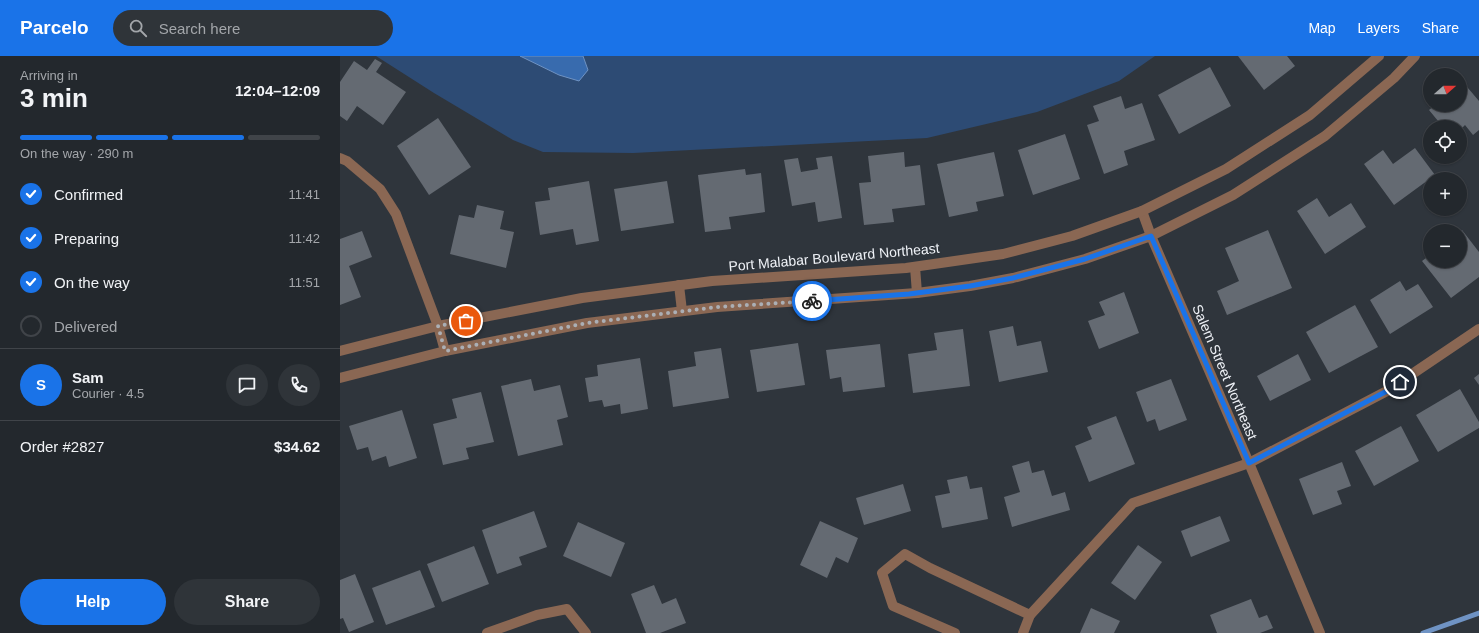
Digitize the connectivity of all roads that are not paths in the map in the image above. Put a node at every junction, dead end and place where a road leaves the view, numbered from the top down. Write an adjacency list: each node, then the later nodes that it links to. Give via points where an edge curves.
1 (1379, 56): 4 (street, Port Malabar Boulevard Northeast, via 1310,115 1226,169)
2 (1415, 56): 5 (street, via 1394,78 1325,136 1233,195)
3 (340, 158): 10 (street, via 347,161 380,190 396,214)
4 (1142, 211): 5 (street, Salem Street Northeast); 6 (street, Port Malabar Boulevard Northeast, via 1072,236 1003,254)
5 (1151, 236): 8 (street, via 1085,259 1013,278); 15 (street, Salem Street Northeast)
6 (915, 267): 7 (street, Port Malabar Boulevard Northeast); 8 (street)
7 (679, 285): 9 (street); 10 (street, Port Malabar Boulevard Northeast, via 582,298)
8 (918, 293): 9 (street)
9 (682, 311): 13 (street, via 587,323)
10 (438, 326): 12 (street, Port Malabar Boulevard Northeast); 13 (street)
11 (1479, 328): 15 (street, via 1387,391)
12 (340, 351)
13 (445, 351): 14 (street)
14 (340, 378)
15 (1249, 463): 16 (street, via 1133,503); 21 (street, Salem Street Northeast)
16 (1030, 615): 19 (street, via 905,554 882,573 893,606); 20 (street)
17 (487, 633): 18 (street, via 537,615 567,610)
18 (586, 633)
19 (955, 633)
20 (1023, 633)
21 (1320, 633)

